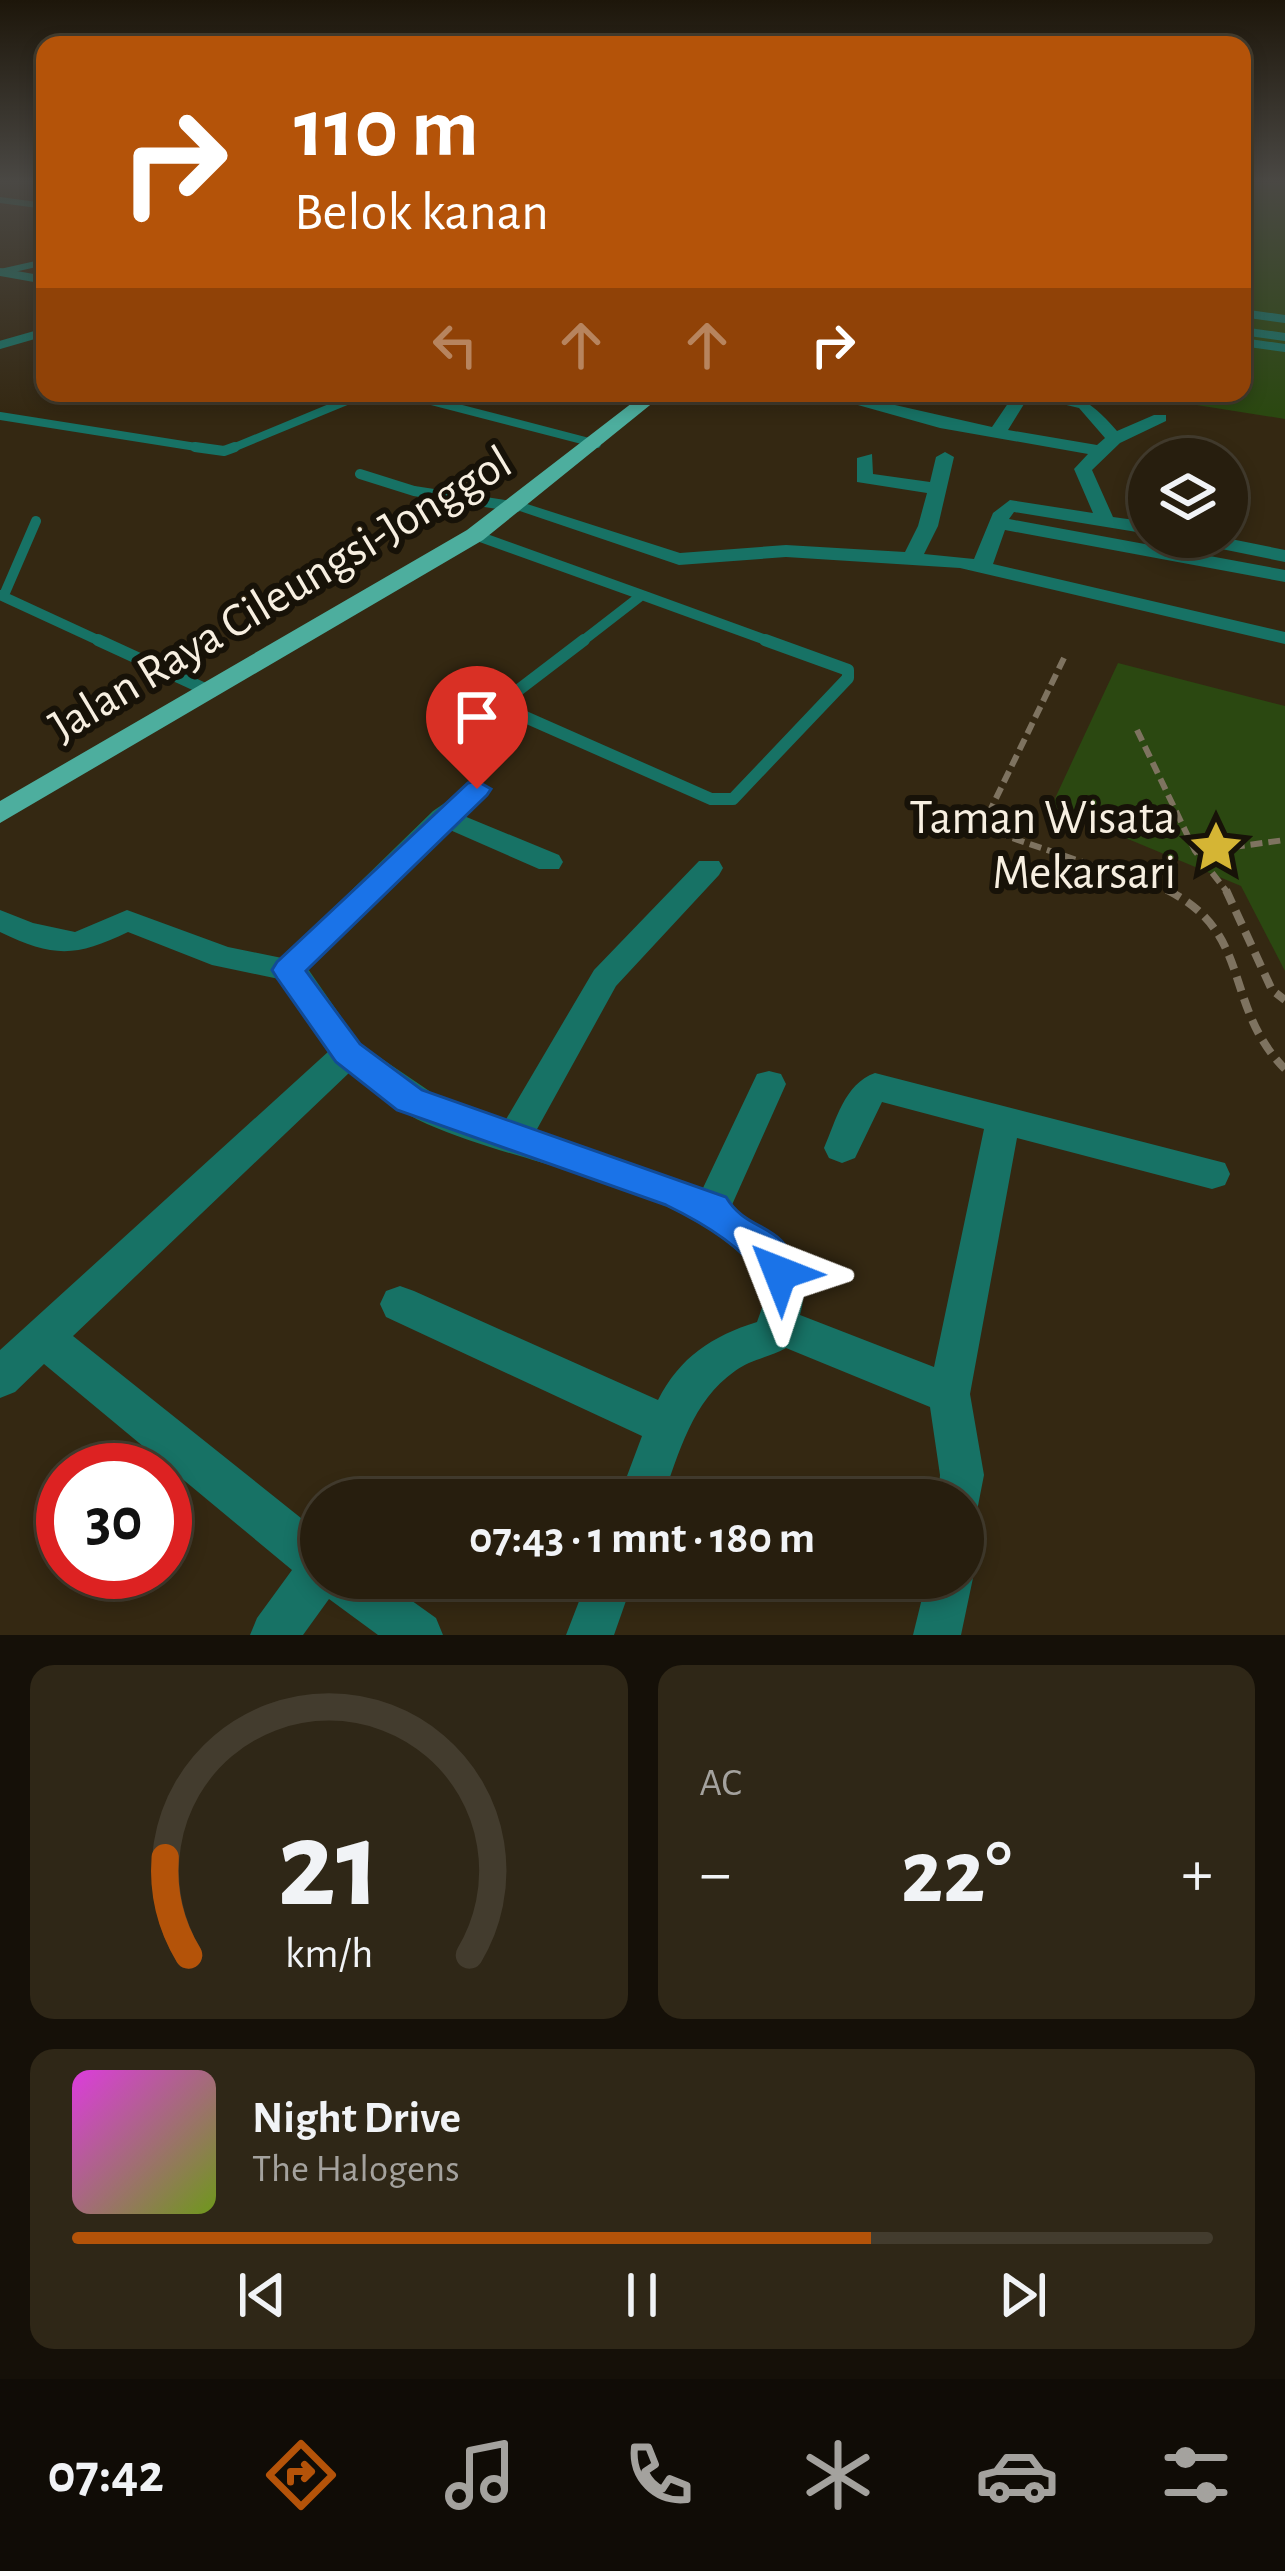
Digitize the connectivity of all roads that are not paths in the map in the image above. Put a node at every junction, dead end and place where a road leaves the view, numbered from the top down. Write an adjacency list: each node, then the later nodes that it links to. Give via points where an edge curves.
1 (0, 262): 3 (street)
2 (36, 265): 3 (street)
3 (23, 266): 4 (lane)
4 (0, 272): 5 (street)
5 (36, 278)
6 (1251, 314): 7 (lane)
7 (1285, 319)
8 (1251, 332): 10 (lane)
9 (36, 335): 12 (lane)
10 (1285, 337)
11 (1251, 343): 13 (lane)
12 (0, 345)
13 (1285, 348)
14 (344, 402): 20 (lane, via 224,451)
15 (435, 402): 23 (lane)
16 (646, 402): 23 (main road, Jalan Raya Cileungsi-Jonggol)
17 (862, 402): 22 (street)
18 (1017, 402): 22 (street)
19 (1076, 402): 24 (street, via 1085,404)
20 (0, 416)
21 (1160, 418): 24 (street)
22 (998, 433): 24 (street)
23 (597, 444): 29 (main road, Jalan Raya Cileungsi-Jonggol)
24 (1107, 445): 30 (street, via 1083,469)
25 (944, 457): 28 (street)
26 (866, 458): 28 (street, via 862,478)
27 (360, 474): 29 (lane)
28 (938, 489): 37 (street)
29 (517, 507): 34 (main road, Jalan Raya Cileungsi-Jonggol); 37 (street, via 693,561 772,551)
30 (1105, 520): 32 (street, via 1013,506); 33 (street)
31 (36, 521): 40 (lane)
32 (998, 523): 38 (street); 39 (street)
33 (1128, 524)
34 (475, 535): 41 (lane); 43 (main road, Jalan Raya Cileungsi-Jonggol)
35 (1248, 548): 36 (street)
36 (1285, 556)
37 (912, 558): 38 (street)
38 (982, 566): 42 (street)
39 (1285, 576)
40 (2, 595): 43 (lane)
41 (642, 595): 41 (lane, via 506,705 711,799 733,799 848,670)
42 (1284, 638)
43 (209, 691): 45 (main road, Jalan Raya Cileungsi-Jonggol)
44 (477, 789): 46 (street)
45 (6, 804)
46 (443, 818): 47 (street); 50 (street)
47 (549, 862)
48 (709, 868): 54 (street, via 605,978)
49 (0, 920): 50 (street, via 78,944 127,920 223,958)
50 (288, 970): 51 (street)
51 (348, 1053): 54 (street, via 410,1100); 60 (street)
52 (769, 1084): 57 (street)
53 (1003, 1120): 55 (street, via 874,1087); 56 (street); 62 (street)
54 (513, 1139): 57 (street)
55 (842, 1148)
56 (1212, 1174)
57 (712, 1209): 59 (street, via 774,1254 783,1286)
58 (400, 1304): 63 (street)
59 (777, 1325): 62 (street); 63 (street, via 694,1380)
60 (44, 1337): 61 (street); 66 (street)
61 (0, 1378)
62 (949, 1394): 65 (street)
63 (668, 1426): 64 (street)
64 (648, 1479)
65 (962, 1479)
66 (300, 1550)
67 (300, 1597): 71 (street)
68 (369, 1599): 72 (street)
69 (603, 1599): 73 (street)
70 (945, 1599): 74 (street)
71 (274, 1635)
72 (419, 1635)
73 (590, 1635)
74 (937, 1635)

